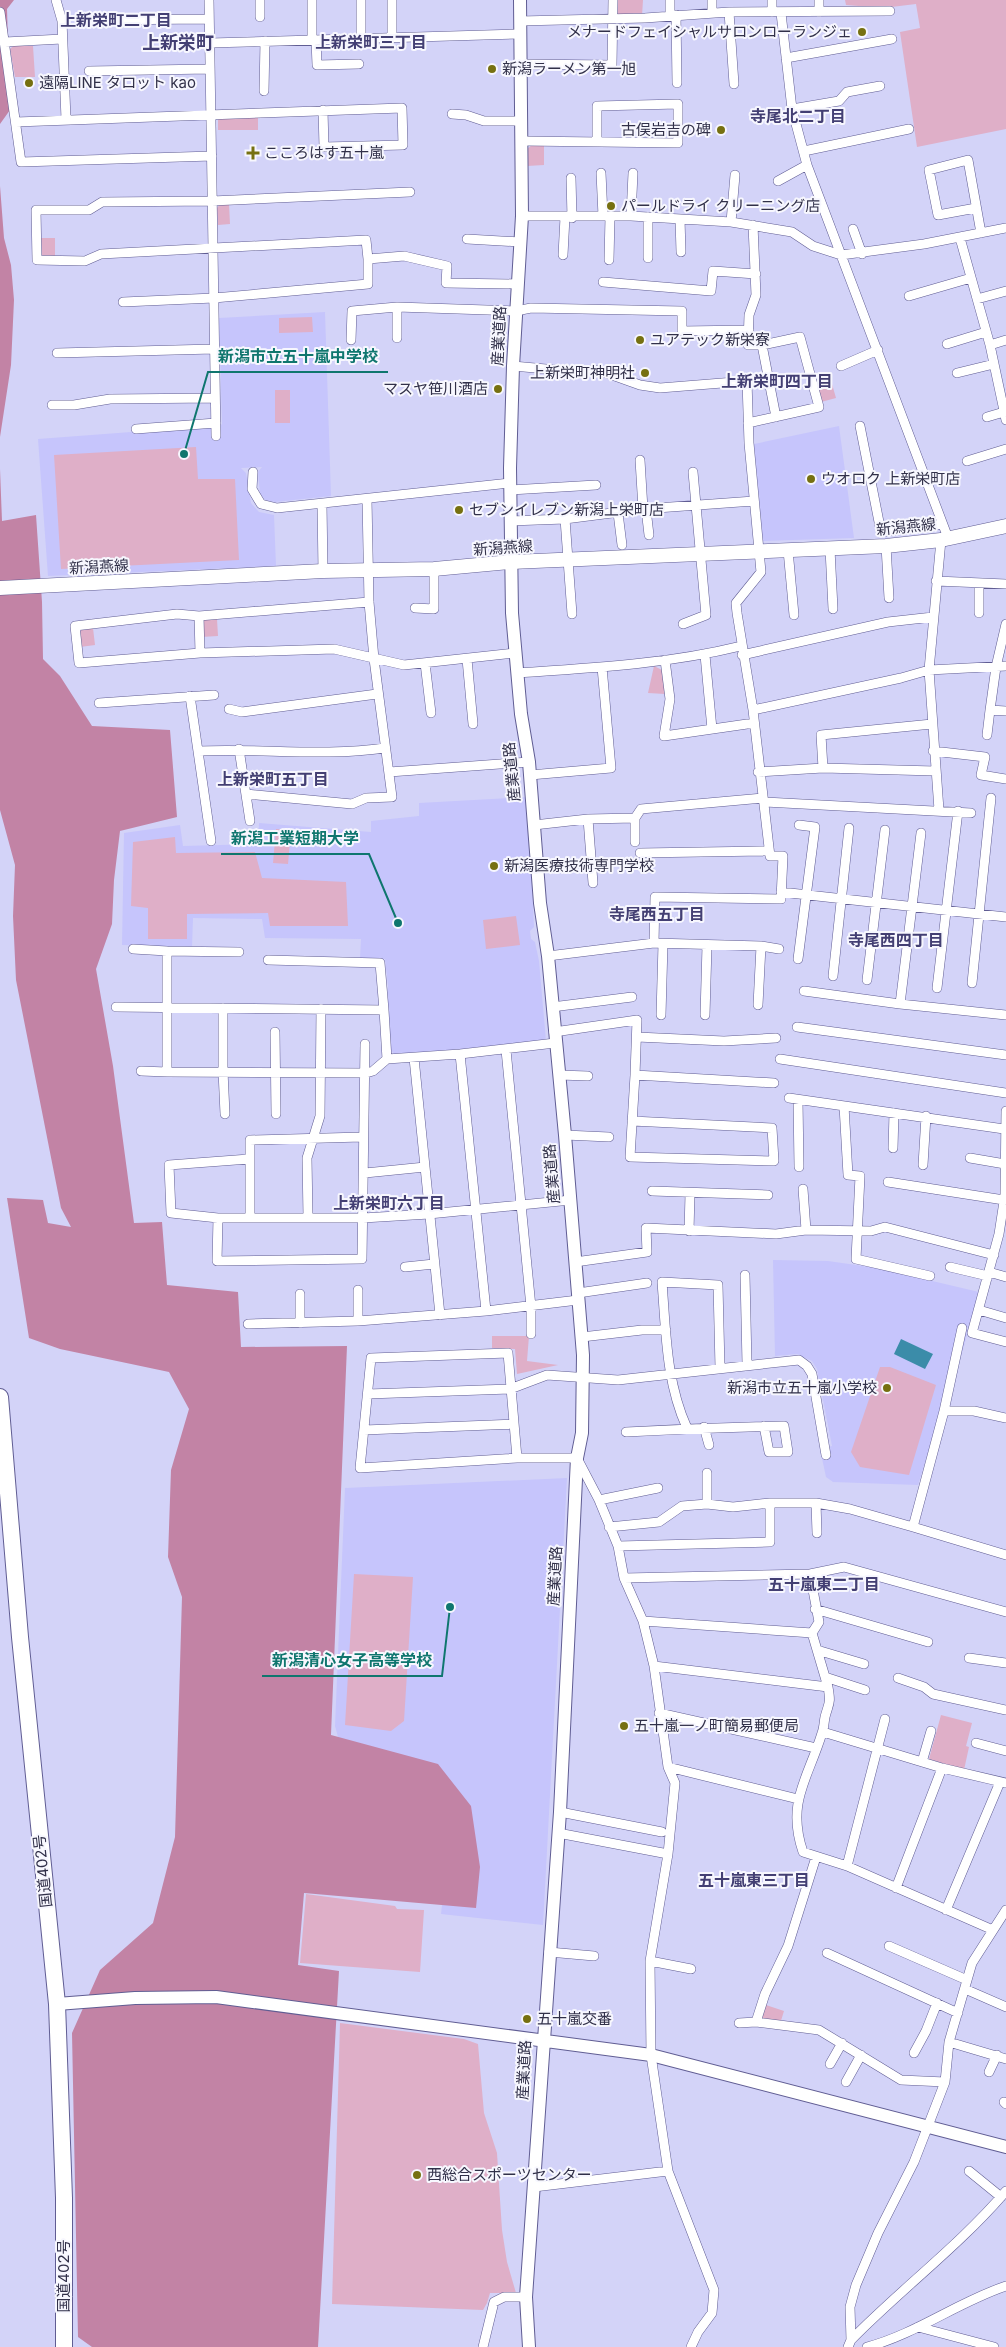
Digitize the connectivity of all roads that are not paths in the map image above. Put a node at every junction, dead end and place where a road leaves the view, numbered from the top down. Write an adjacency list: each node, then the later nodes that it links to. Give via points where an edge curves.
1 (56, 0): 27 (street, via 62,21)
2 (209, 0): 22 (street)
3 (260, 0): 20 (street)
4 (312, 0): 29 (street)
5 (361, 0): 25 (street)
6 (392, 0): 26 (street)
7 (520, 0): 24 (street, 産業道路)
8 (613, 0): 21 (street)
9 (670, 0): 19 (street)
10 (712, 0): 18 (street)
11 (772, 0): 15 (street)
12 (819, 0): 16 (street)
13 (0, 12): 31 (street)
14 (729, 12): 15 (street); 18 (street); 39 (street)
15 (777, 12): 16 (street); 33 (street)
16 (819, 12): 17 (street)
17 (890, 12)
18 (712, 13): 19 (street)
19 (673, 15): 21 (street); 38 (street)
20 (260, 17)
21 (612, 18): 24 (street); 35 (street, via 612,65)
22 (209, 19): 23 (street); 32 (street)
23 (88, 20)
24 (520, 27): 26 (street); 35 (street, 産業道路)
25 (360, 38): 26 (street); 29 (street)
26 (392, 38)
27 (62, 39): 31 (street); 46 (street)
28 (892, 39): 33 (street)
29 (314, 40): 30 (street); 34 (street, via 317,65)
30 (264, 41): 32 (street); 41 (street)
31 (5, 42): 48 (street)
32 (210, 43): 36 (street)
33 (786, 58): 42 (street)
34 (359, 64)
35 (521, 64): 47 (street, 産業道路)
36 (210, 69): 37 (street); 44 (street)
37 (88, 71)
38 (677, 83)
39 (734, 84)
40 (880, 86): 42 (street, via 847,92 839,101)
41 (264, 91)
42 (792, 109): 52 (street)
43 (323, 110): 43 (street, via 324,147 403,145 402,108); 44 (street)
44 (211, 113): 46 (street); 53 (street)
45 (452, 114): 47 (street, via 466,114 484,121)
46 (66, 120): 48 (street)
47 (522, 121): 50 (street, 産業道路)
48 (16, 122): 53 (street, via 21,162)
49 (909, 129): 52 (street)
50 (523, 140): 51 (street); 63 (street, 産業道路)
51 (597, 142): 51 (street, via 678,143 678,104 597,106)
52 (804, 151): 54 (street)
53 (212, 156): 61 (street)
54 (807, 165): 59 (street); 81 (street)
55 (601, 173): 64 (street)
56 (632, 173): 65 (street)
57 (735, 175): 69 (street)
58 (571, 178): 66 (street)
59 (778, 181)
60 (410, 192): 61 (street)
61 (212, 201): 77 (street); 77 (street, via 102,202 89,210 36,210 37,260 85,261 101,254)
62 (976, 208): 62 (street, via 968,160 929,170 938,215); 73 (street)
63 (522, 216): 66 (street); 76 (street, 産業道路)
64 (606, 216): 65 (street); 66 (street); 84 (street)
65 (631, 216): 67 (street)
66 (569, 217): 79 (street)
67 (648, 217): 68 (street); 82 (street)
68 (680, 219): 69 (street); 78 (street)
69 (731, 222): 70 (street)
70 (753, 225): 81 (street, via 792,232 813,246); 85 (street)
71 (1006, 228): 73 (street)
72 (854, 229): 80 (street)
73 (981, 233): 74 (street)
74 (960, 238): 80 (street); 86 (street)
75 (467, 239): 76 (street)
76 (520, 242): 88 (street, 産業道路)
77 (212, 250): 83 (street, via 366,240); 91 (street)
78 (681, 252)
79 (563, 254)
80 (862, 254): 81 (street)
81 (841, 255): 105 (street)
82 (648, 258)
83 (368, 259): 88 (street, via 404,256 447,266 446,283); 91 (street, via 368,284)
84 (609, 260)
85 (756, 274): 87 (street, via 713,271 711,291); 96 (street, via 756,296 749,315)
86 (971, 278): 90 (street); 92 (street)
87 (604, 282)
88 (518, 284): 95 (street, 産業道路)
89 (1006, 291): 92 (street)
90 (909, 296)
91 (214, 298): 93 (street); 104 (street)
92 (977, 299): 97 (street)
93 (123, 302)
94 (397, 307): 95 (street); 98 (street); 99 (street, via 352,311)
95 (516, 310): 96 (street, via 682,311 682,331); 108 (street, 産業道路)
96 (749, 330): 103 (street, via 748,345)
97 (986, 332): 101 (street); 102 (street)
98 (397, 338)
99 (351, 340)
100 (1006, 340): 102 (street)
101 (947, 344)
102 (990, 344): 107 (street)
103 (762, 345): 114 (street); 114 (street, via 800,337 819,407)
104 (214, 348): 106 (street); 111 (street)
105 (878, 350): 109 (street); 136 (street)
106 (57, 353)
107 (994, 364): 110 (street); 113 (street)
108 (513, 366): 117 (street, via 598,370 660,388 747,380); 127 (street, 産業道路)
109 (841, 366)
110 (957, 373)
111 (215, 398): 112 (street, via 110,399); 116 (street)
112 (52, 405)
113 (1005, 416): 115 (street)
114 (776, 417): 117 (street)
115 (988, 417)
116 (216, 423): 119 (street); 120 (street)
117 (748, 423): 129 (street)
118 (860, 426): 136 (street, via 881,532)
119 (136, 429)
120 (216, 436)
121 (1006, 449): 123 (street)
122 (640, 460): 132 (street)
123 (967, 461)
124 (253, 472): 130 (street, via 252,489 262,504 276,508)
125 (693, 472): 131 (street)
126 (596, 485): 127 (street)
127 (510, 487): 128 (street); 135 (street, 産業道路)
128 (367, 499): 130 (street); 149 (street)
129 (754, 501): 131 (street); 144 (street)
130 (322, 504): 150 (street)
131 (696, 506): 132 (street); 145 (street)
132 (645, 509): 133 (street); 138 (street)
133 (618, 513): 134 (street); 140 (street)
134 (565, 519): 135 (street); 146 (street)
135 (510, 521): 147 (street, 産業道路)
136 (942, 524): 139 (street)
137 (1006, 526): 139 (main road, 新潟燕線)
138 (649, 535)
139 (944, 539): 141 (main road, 新潟燕線); 151 (street)
140 (622, 545)
141 (886, 546): 142 (main road, 新潟燕線); 155 (street)
142 (830, 549): 143 (main road, 新潟燕線); 158 (street)
143 (788, 550): 144 (main road, 新潟燕線); 161 (street)
144 (760, 553): 145 (main road, 新潟燕線); 166 (street, via 761,572 736,603)
145 (701, 556): 146 (main road, 新潟燕線); 164 (street, via 706,615)
146 (567, 561): 147 (main road, 新潟燕線); 160 (street)
147 (511, 562): 148 (main road, 新潟燕線); 168 (street, 産業道路)
148 (434, 569): 149 (main road, 新潟燕線); 157 (street, via 434,609)
149 (368, 570): 150 (main road, 新潟燕線); 156 (street)
150 (323, 572): 154 (main road, 新潟燕線)
151 (936, 581): 152 (street); 163 (street)
152 (979, 583): 153 (street); 159 (street)
153 (1006, 584)
154 (0, 588)
155 (890, 598)
156 (369, 602): 162 (street); 170 (street)
157 (414, 608)
158 (833, 609)
159 (979, 613)
160 (572, 614)
161 (794, 615)
162 (199, 616): 167 (street); 167 (street, via 177,614 76,626 79,662)
163 (933, 617): 166 (street, via 888,622); 177 (street)
164 (683, 624)
165 (1006, 630): 176 (street)
166 (742, 651): 169 (street); 184 (street)
167 (200, 653): 170 (street, via 334,648)
168 (516, 653): 171 (street); 178 (street, 産業道路)
169 (705, 655): 172 (street); 191 (street)
170 (374, 658): 173 (street, via 404,665); 179 (street)
171 (467, 659): 173 (street); 189 (street)
172 (665, 660): 175 (street); 191 (street, via 670,699 664,736)
173 (425, 663): 187 (street)
174 (1006, 666): 176 (street)
175 (602, 667): 178 (street); 198 (street, via 611,768)
176 (996, 667): 177 (street); 185 (street)
177 (929, 670): 184 (street); 190 (street)
178 (518, 673): 198 (street, 産業道路)
179 (377, 694): 183 (street, via 242,712); 193 (street)
180 (214, 695): 181 (street)
181 (190, 696): 182 (street); 195 (street)
182 (99, 703)
183 (229, 709)
184 (753, 710): 188 (street)
185 (990, 710): 186 (street); 192 (street)
186 (1006, 711)
187 (431, 713)
188 (754, 723): 191 (street); 201 (street)
189 (473, 724)
190 (932, 724): 196 (street); 197 (street, via 821,735)
191 (712, 729)
192 (987, 735)
193 (385, 748): 194 (street, via 359,752); 200 (street)
194 (239, 749): 195 (street); 203 (street)
195 (198, 751): 217 (street)
196 (933, 751): 199 (street); 202 (street, via 985,757 981,775)
197 (823, 768): 199 (street); 201 (street)
198 (530, 769): 200 (street); 212 (street, 産業道路)
199 (935, 771): 206 (street)
200 (389, 772): 203 (street, via 392,797 366,798 352,804)
201 (758, 772): 205 (street)
202 (1006, 778)
203 (246, 794): 211 (street)
204 (992, 798): 228 (street)
205 (764, 800): 206 (street); 209 (street, via 641,809); 219 (street)
206 (939, 810): 207 (street)
207 (958, 811): 208 (street); 227 (street)
208 (970, 813)
209 (635, 818): 210 (street); 218 (street)
210 (588, 819): 212 (street); 221 (street)
211 (250, 821)
212 (534, 825): 237 (street, 産業道路)
213 (799, 825): 223 (street, via 815,827)
214 (849, 828): 224 (street)
215 (885, 830): 225 (street)
216 (921, 833): 226 (street)
217 (210, 841)
218 (635, 842)
219 (769, 851): 220 (street); 222 (street, via 770,856 783,856)
220 (640, 853)
221 (593, 883)
222 (781, 892): 223 (street); 230 (street, via 781,899 655,897)
223 (807, 894): 224 (street); 238 (street)
224 (842, 900): 225 (street); 240 (street)
225 (877, 902): 226 (street); 241 (street)
226 (912, 907): 227 (street); 246 (street)
227 (946, 910): 228 (street); 243 (street)
228 (979, 915): 229 (street); 242 (street)
229 (1006, 917)
230 (659, 944): 231 (street); 237 (street); 254 (street)
231 (707, 946): 232 (street); 255 (street)
232 (761, 946): 234 (street); 247 (street)
233 (133, 949): 235 (street)
234 (778, 949)
235 (167, 951): 236 (street); 250 (street)
236 (239, 952)
237 (548, 956): 249 (street, 産業道路)
238 (798, 959)
239 (268, 960): 253 (street, via 380,962)
240 (833, 976)
241 (867, 980)
242 (972, 983)
243 (937, 988)
244 (804, 991): 246 (street)
245 (632, 997): 249 (street)
246 (900, 1004): 256 (street)
247 (758, 1005)
248 (116, 1007): 250 (street)
249 (552, 1007): 260 (street, 産業道路)
250 (167, 1008): 251 (street); 271 (street)
251 (223, 1008): 252 (street); 270 (street)
252 (320, 1009): 253 (street); 272 (street)
253 (384, 1010): 267 (street)
254 (661, 1015)
255 (705, 1015)
256 (1006, 1015)
257 (797, 1027): 265 (street)
258 (275, 1032): 274 (street)
259 (637, 1037): 260 (street, via 637,1020); 261 (street, via 724,1041); 276 (street)
260 (554, 1038): 263 (street); 275 (street, 産業道路)
261 (776, 1038)
262 (365, 1044): 273 (street)
263 (506, 1050): 264 (street); 307 (street)
264 (460, 1054): 266 (street); 308 (street)
265 (1006, 1055)
266 (414, 1058): 267 (street); 297 (street)
267 (387, 1059): 273 (street, via 373,1071)
268 (780, 1059): 279 (street)
269 (141, 1071): 271 (street)
270 (223, 1071): 271 (street); 274 (street); 283 (street)
271 (167, 1072)
272 (322, 1072): 273 (street); 274 (street); 291 (street, via 320,1116)
273 (366, 1072): 289 (street)
274 (276, 1073): 284 (street)
275 (559, 1075): 277 (street); 288 (street, 産業道路)
276 (635, 1075): 278 (street); 286 (street)
277 (588, 1076)
278 (774, 1083)
279 (1006, 1093)
280 (844, 1106): 282 (street); 298 (street, via 793,1099); 315 (street, via 848,1175 860,1176)
281 (1006, 1111): 287 (street)
282 (894, 1113): 285 (street); 292 (street)
283 (225, 1114)
284 (276, 1114)
285 (926, 1116): 287 (street); 296 (street)
286 (632, 1122): 286 (street, via 630,1157 774,1161 772,1128)
287 (1004, 1129): 295 (street)
288 (566, 1135): 290 (street); 306 (street, 産業道路)
289 (362, 1137): 291 (street); 299 (street)
290 (608, 1137)
291 (312, 1139): 294 (street, via 250,1140); 311 (street, via 307,1158)
292 (893, 1148)
293 (970, 1158): 295 (street)
294 (249, 1159): 310 (street); 312 (street, via 169,1165 171,1213)
295 (1005, 1164): 305 (street)
296 (923, 1165)
297 (425, 1167): 299 (street); 309 (street)
298 (799, 1167)
299 (365, 1173): 313 (street)
300 (888, 1182): 305 (street)
301 (803, 1189): 314 (street)
302 (652, 1192): 303 (street)
303 (690, 1194): 304 (street); 316 (street)
304 (768, 1195)
305 (1005, 1197): 317 (street)
306 (571, 1200): 307 (street); 319 (street, 産業道路)
307 (522, 1204): 308 (street); 331 (street)
308 (476, 1209): 309 (street); 333 (street)
309 (429, 1214): 313 (street); 320 (street)
310 (250, 1217): 311 (street); 312 (street)
311 (308, 1217): 313 (street)
312 (218, 1218): 313 (street, via 217,1262 362,1259)
313 (363, 1218)
314 (806, 1230): 315 (street); 316 (street, via 776,1234)
315 (856, 1230): 318 (street, via 871,1231 885,1226); 325 (street, via 856,1259)
316 (689, 1231): 319 (street, via 646,1228 647,1252)
317 (1003, 1235): 318 (street)
318 (994, 1255): 323 (street)
319 (575, 1262): 330 (street, 産業道路)
320 (434, 1264): 321 (street); 334 (street)
321 (404, 1267)
322 (950, 1267): 323 (street)
323 (989, 1274): 326 (street); 332 (street)
324 (745, 1275): 344 (street)
325 (930, 1276)
326 (1006, 1277)
327 (647, 1284): 330 (street)
328 (358, 1290): 336 (street)
329 (300, 1294): 337 (street)
330 (578, 1296): 331 (street); 342 (street, 産業道路)
331 (531, 1307): 333 (street); 341 (street)
332 (979, 1310): 335 (street); 343 (street, via 972,1333)
333 (486, 1311): 334 (street)
334 (440, 1315): 336 (street)
335 (1006, 1318)
336 (358, 1322): 337 (street)
337 (300, 1323): 338 (street)
338 (248, 1324)
339 (962, 1328): 351 (street)
340 (666, 1330): 342 (street); 345 (street, via 662,1282 718,1286); 346 (street)
341 (531, 1334)
342 (582, 1337): 347 (street, 産業道路)
343 (1006, 1342)
344 (747, 1364): 345 (street); 360 (street, via 799,1360 807,1366 812,1374)
345 (720, 1368): 346 (street)
346 (670, 1374): 347 (street, via 618,1380); 356 (street, via 678,1408)
347 (582, 1378): 348 (street, via 547,1375); 362 (street, 産業道路, via 582,1433)
348 (510, 1389): 349 (street); 349 (street, via 508,1353 380,1357 371,1358); 353 (street)
349 (368, 1394): 357 (street)
350 (0, 1397): 423 (highway, 国道402号, via 20,1638)
351 (944, 1411): 352 (street, via 974,1411); 370 (street)
352 (1006, 1418)
353 (514, 1424): 357 (street); 361 (street)
354 (764, 1426): 355 (street)
355 (704, 1427): 356 (street); 359 (street)
356 (687, 1428): 358 (street)
357 (364, 1430): 361 (street, via 360,1468)
358 (626, 1432)
359 (708, 1446)
360 (826, 1455)
361 (517, 1458): 362 (street)
362 (577, 1458): 365 (street); 404 (street, 産業道路)
363 (706, 1473): 368 (street)
364 (658, 1488): 365 (street)
365 (599, 1500): 369 (street)
366 (816, 1502): 367 (street); 370 (street, via 850,1508); 371 (street)
367 (770, 1503): 368 (street, via 733,1507); 372 (street, via 770,1542)
368 (707, 1504): 369 (street, via 682,1506 659,1522)
369 (610, 1527): 372 (street)
370 (913, 1527): 373 (street)
371 (817, 1533)
372 (618, 1546): 375 (street)
373 (1006, 1555)
374 (810, 1574): 375 (street); 376 (street); 377 (street, via 844,1567)
375 (624, 1578): 378 (street)
376 (815, 1609): 379 (street, via 818,1622); 380 (street)
377 (1006, 1612)
378 (643, 1621): 379 (street); 385 (street)
379 (812, 1633): 381 (street)
380 (928, 1642)
381 (817, 1650): 384 (street); 386 (street)
382 (969, 1658): 383 (street)
383 (1006, 1663)
384 (864, 1664)
385 (654, 1666): 388 (street); 391 (street)
386 (825, 1677): 388 (street); 389 (street)
387 (898, 1678): 390 (street, via 924,1687 933,1694)
388 (828, 1688): 394 (street, via 831,1703)
389 (865, 1690)
390 (1006, 1710)
391 (659, 1713): 396 (street); 400 (street)
392 (885, 1718): 397 (street)
393 (930, 1731): 399 (street)
394 (822, 1732): 396 (street); 397 (street)
395 (976, 1743): 398 (street)
396 (816, 1748): 403 (street)
397 (877, 1748): 399 (street); 409 (street)
398 (1006, 1752)
399 (922, 1762): 401 (street)
400 (668, 1767): 403 (street); 407 (street, via 675,1783)
401 (942, 1768): 402 (street); 410 (street)
402 (1003, 1782): 411 (street)
403 (798, 1799): 408 (street, via 798,1837 803,1852)
404 (560, 1812): 405 (street); 406 (street, 産業道路)
405 (662, 1832)
406 (558, 1833): 407 (street); 415 (street, 産業道路)
407 (668, 1854): 418 (street)
408 (816, 1857): 409 (street); 426 (street, via 788,1946 765,1994)
409 (847, 1866): 410 (street)
410 (896, 1888): 411 (street)
411 (946, 1910): 413 (street)
412 (1006, 1910): 413 (street)
413 (992, 1930): 420 (street, via 972,1963)
414 (889, 1946): 420 (street)
415 (549, 1952): 417 (street); 428 (street, 産業道路)
416 (827, 1953): 422 (street)
417 (594, 1956)
418 (650, 1961): 419 (street); 432 (street)
419 (691, 1969)
420 (968, 1980): 421 (street)
421 (965, 1989): 424 (street); 425 (street)
422 (937, 2003): 425 (street); 431 (street)
423 (57, 2004): 428 (street, via 135,1998 216,1997); 450 (highway, 国道402号, via 64,2198)
424 (1006, 2007)
425 (958, 2013): 429 (street)
426 (756, 2022): 427 (street); 430 (street, via 819,2030)
427 (739, 2023)
428 (542, 2041): 432 (street); 444 (street, 産業道路)
429 (949, 2042): 434 (street); 439 (street)
430 (842, 2043): 433 (street); 436 (street)
431 (914, 2053)
432 (651, 2055): 440 (street); 442 (street)
433 (861, 2055): 438 (street); 439 (street, via 901,2080)
434 (997, 2055): 435 (street); 437 (street)
435 (1006, 2059)
436 (830, 2064)
437 (989, 2072)
438 (846, 2082)
439 (945, 2082): 440 (street)
440 (927, 2128): 441 (street); 449 (street, via 856,2285 850,2307)
441 (1006, 2147)
442 (668, 2171): 444 (street); 453 (street, via 714,2290 712,2313)
443 (969, 2171): 445 (street)
444 (534, 2186): 447 (street, 産業道路)
445 (1003, 2194): 449 (street)
446 (1006, 2286): 448 (street, via 985,2293)
447 (526, 2297): 451 (street, via 504,2297 494,2302); 452 (street, 産業道路)
448 (918, 2327): 454 (street, via 891,2341); 455 (street)
449 (849, 2344)
450 (64, 2347)
451 (483, 2347)
452 (529, 2347)
453 (691, 2347)
454 (867, 2347)
455 (994, 2347)

